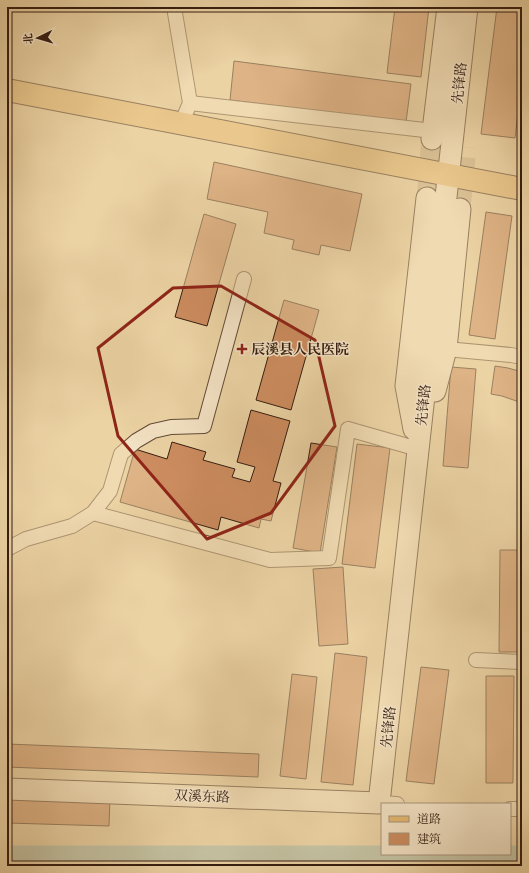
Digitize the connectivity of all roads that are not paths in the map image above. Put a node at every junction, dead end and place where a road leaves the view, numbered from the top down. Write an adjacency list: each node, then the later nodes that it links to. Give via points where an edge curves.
1 (174, 7): 6 (street)
2 (448, 7): 8 (main road)
3 (467, 7): 10 (main road, 先锋路)
4 (480, 7): 9 (main road)
5 (7, 90): 7 (main road)
6 (190, 103): 7 (street); 8 (street)
7 (181, 124): 10 (main road)
8 (433, 135)
9 (466, 147)
10 (448, 174): 11 (main road); 17 (main road, 先锋路)
11 (522, 189)
12 (427, 198): 17 (main road, via 406,386)
13 (460, 209): 15 (main road)
14 (244, 279): 18 (street, via 204,426 171,427 153,431 136,441 121,454 110,491)
15 (446, 349): 16 (street); 17 (main road)
16 (522, 358)
17 (418, 449): 18 (street, via 348,429 329,558 270,560); 23 (main road, 先锋路)
18 (93, 513): 19 (street, via 72,526 26,539)
19 (7, 549)
20 (476, 660): 21 (street)
21 (522, 662)
22 (7, 789): 24 (main road, 双溪东路)
23 (388, 803)
24 (381, 804)
25 (511, 808): 26 (street)
26 (522, 809)

